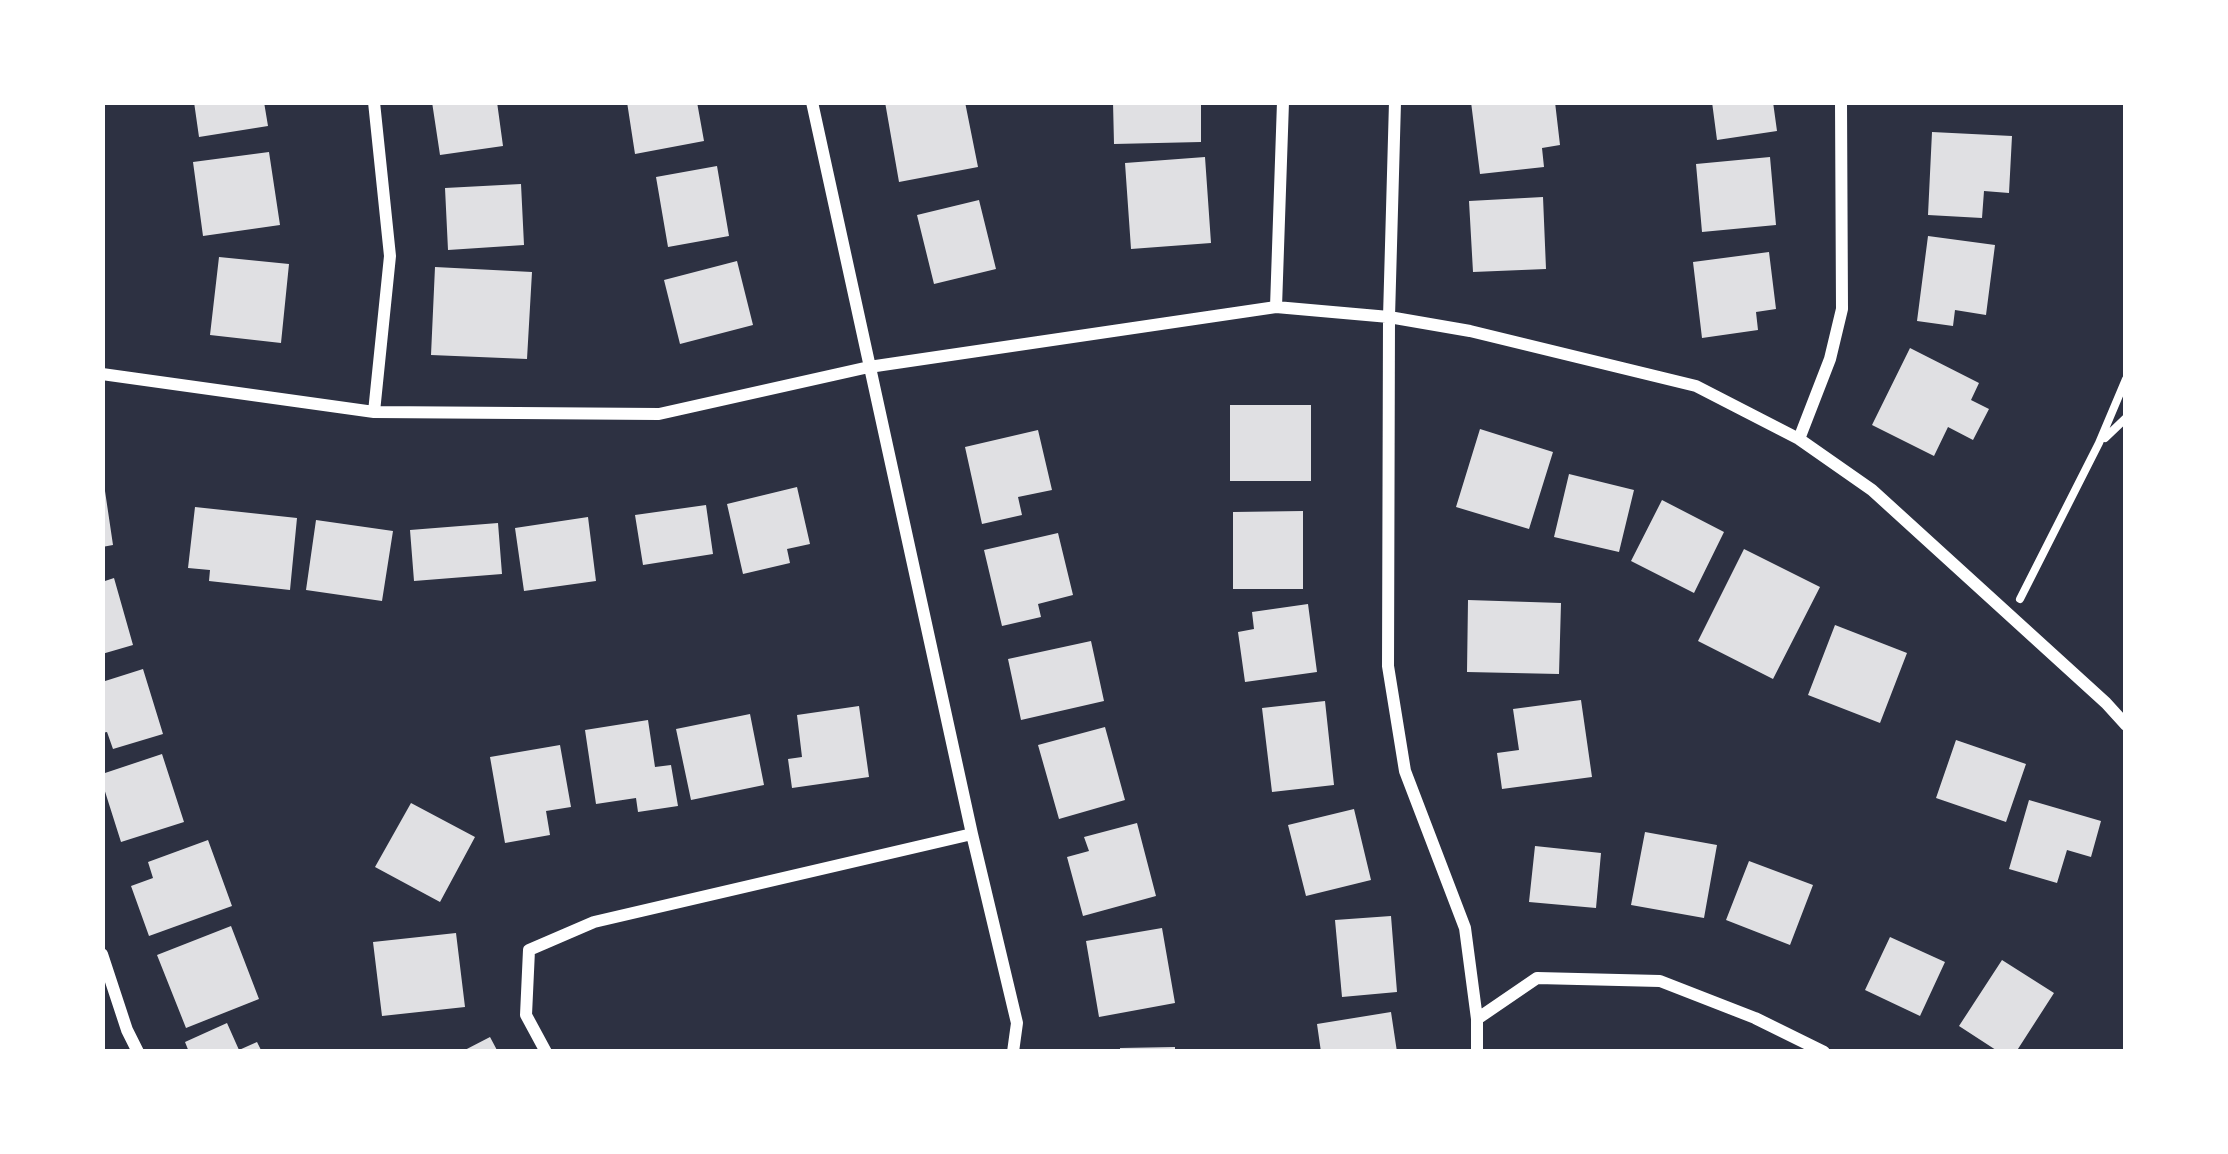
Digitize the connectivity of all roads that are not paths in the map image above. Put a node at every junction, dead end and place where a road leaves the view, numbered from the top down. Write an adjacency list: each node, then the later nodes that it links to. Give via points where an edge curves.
1 (374, 102): 10 (street, via 390,256)
2 (812, 102): 8 (street)
3 (1283, 102): 6 (street)
4 (1395, 102): 7 (street)
5 (1841, 102): 11 (street, via 1842,309)
6 (1276, 307): 7 (street); 8 (street)
7 (1389, 317): 11 (street, via 1696,386); 15 (street, via 1388,666 1405,771 1466,928)
8 (869, 367): 10 (street, via 658,414); 13 (street)
9 (102, 374): 10 (street)
10 (374, 412)
11 (1799, 439): 12 (street, via 1872,490)
12 (2126, 725)
13 (972, 835): 17 (street, via 594,922 529,950 526,1015); 18 (street, via 1017,1023)
14 (102, 955): 16 (street)
15 (1477, 1019): 19 (street); 20 (street, via 1537,978 1660,981)
16 (138, 1052)
17 (546, 1052)
18 (1013, 1052)
19 (1477, 1052)
20 (1824, 1052)

